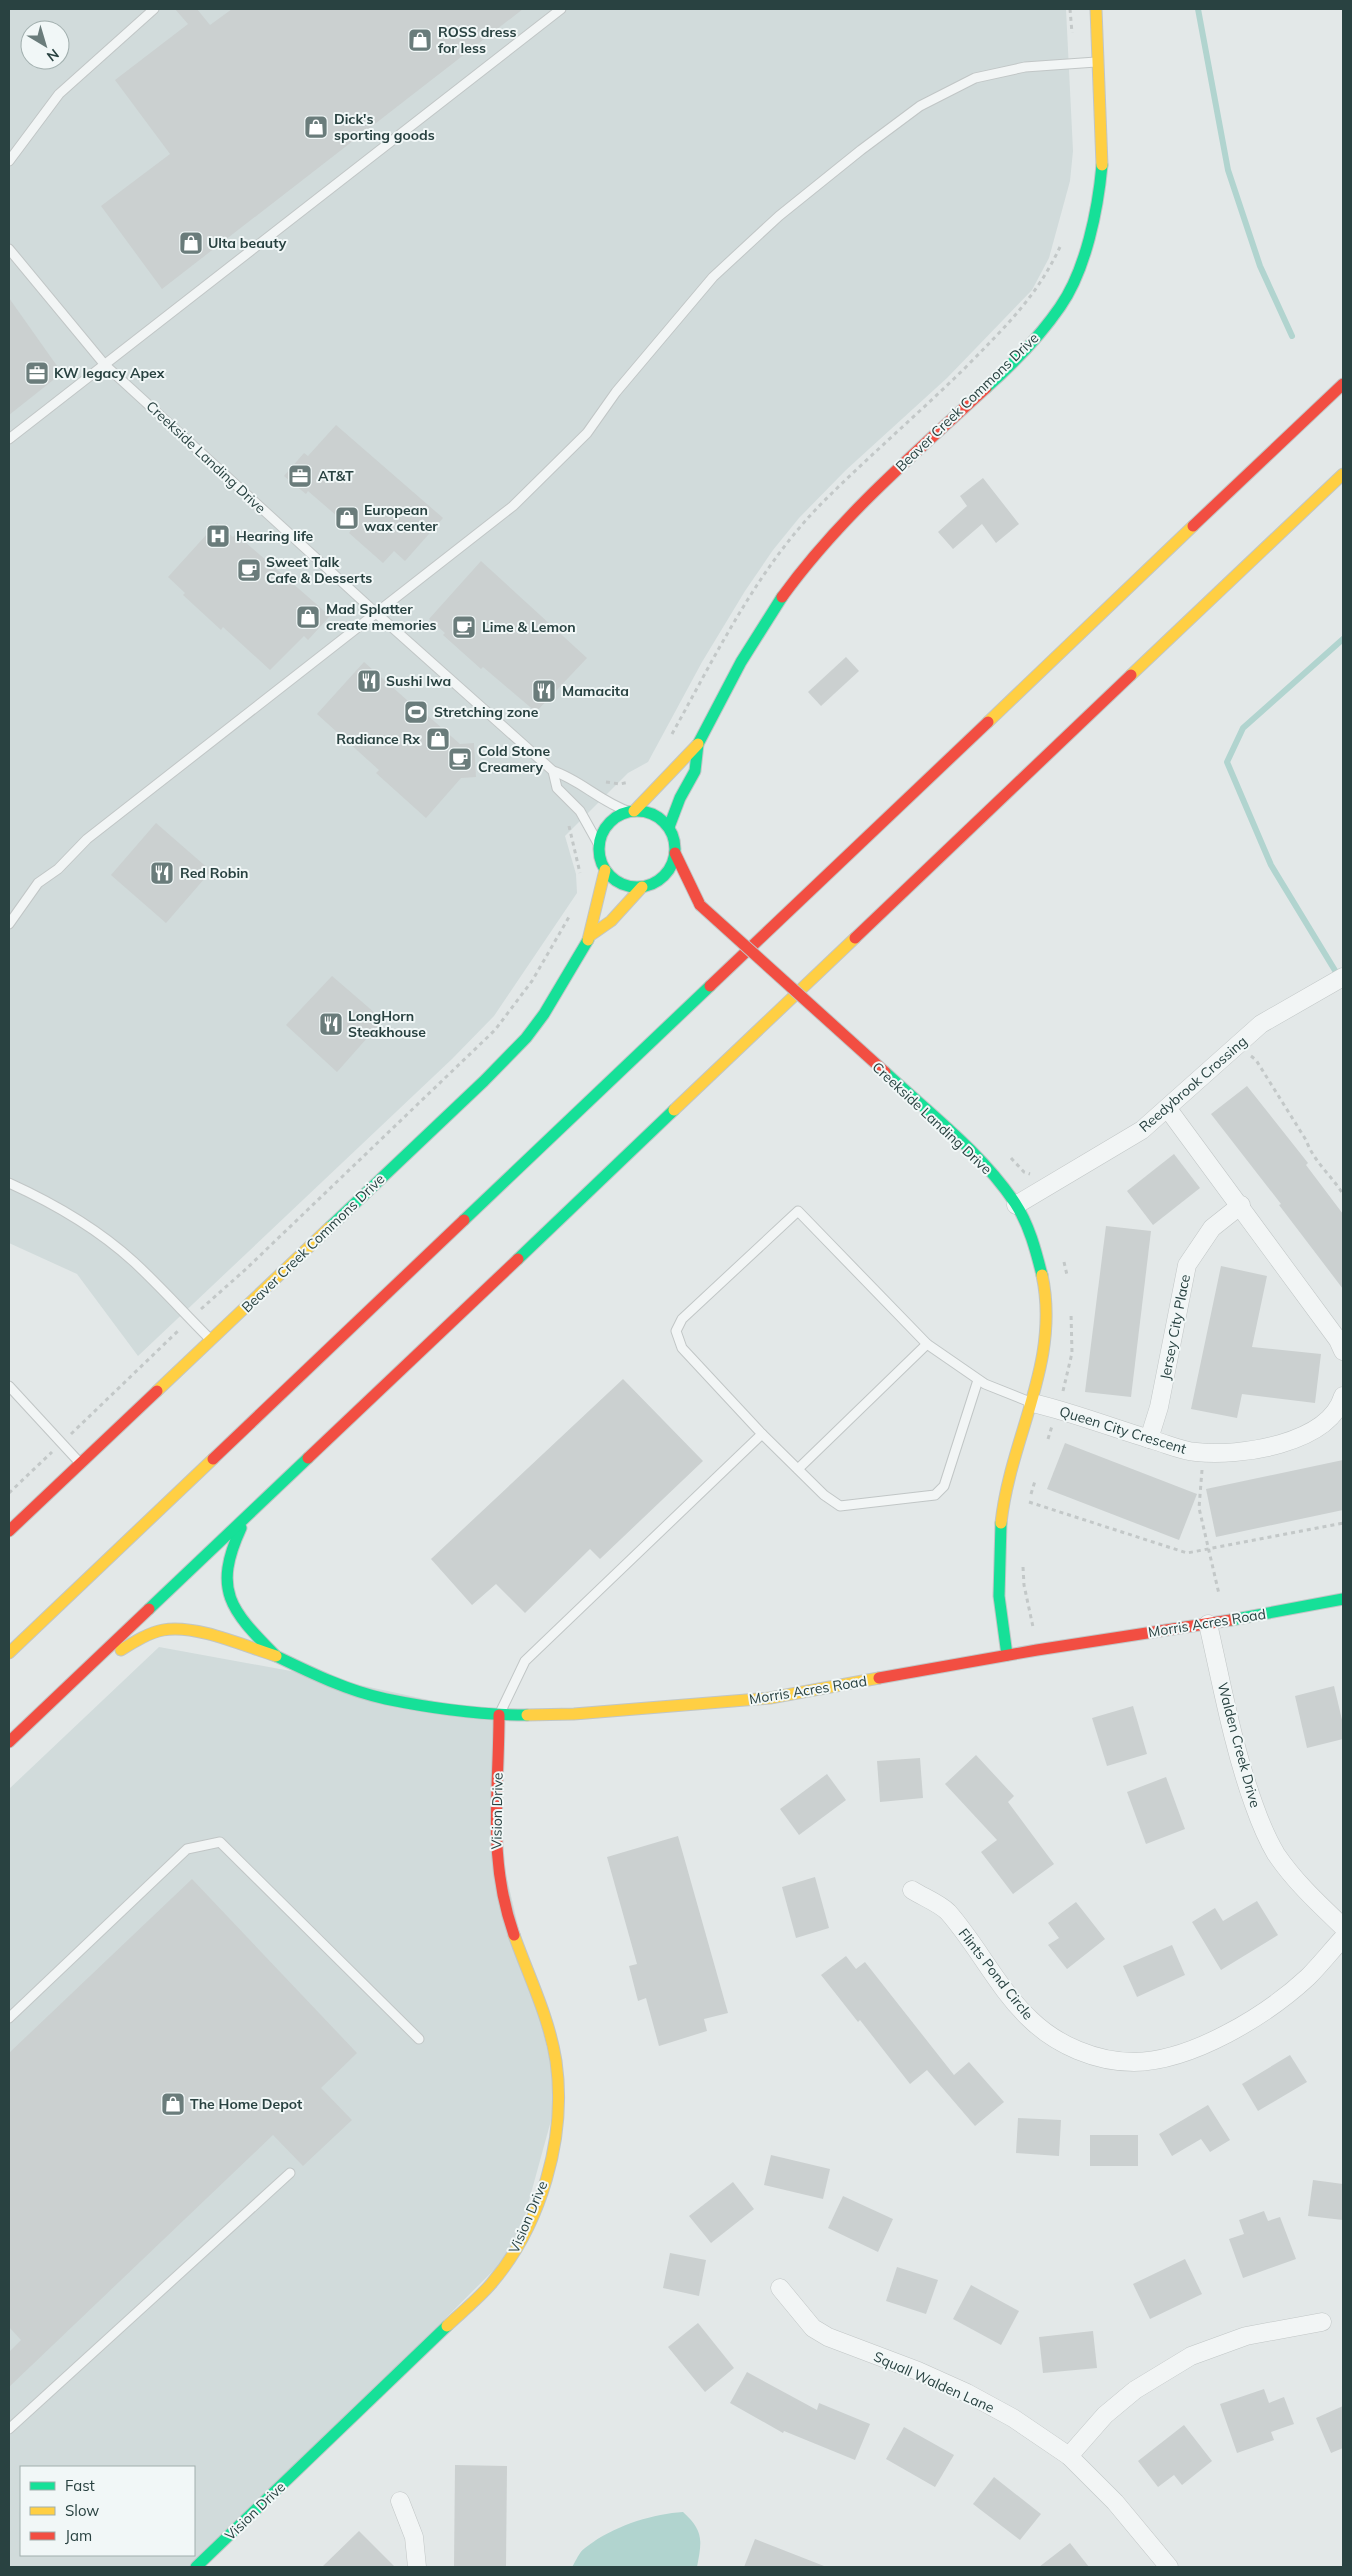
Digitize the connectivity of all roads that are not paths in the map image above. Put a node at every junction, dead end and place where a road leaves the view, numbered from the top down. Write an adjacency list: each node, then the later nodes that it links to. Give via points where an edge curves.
1 (154, 9): 5 (lane, via 59,94)
2 (561, 9): 7 (lane)
3 (1096, 9): 4 (main road, Beaver Creek Commons Drive)
4 (1100, 62): 11 (lane, via 1025,66 975,78 920,106 896,124 779,216 713,277 616,392 587,433 513,506); 12 (main road, Beaver Creek Commons Drive, via 1103,154 1099,197 1078,273 1061,306 1030,344 990,384 823,543 769,616)
5 (9, 161)
6 (9, 249): 7 (lane, Creekside Landing Drive)
7 (105, 364): 9 (lane); 11 (lane, Creekside Landing Drive)
8 (1343, 384): 44 (main road)
9 (9, 440)
10 (1343, 474): 40 (main road)
11 (376, 614): 13 (lane, Creekside Landing Drive); 22 (lane, via 87,839 58,869 38,883)
12 (698, 744): 14 (main road, Beaver Creek Commons Drive, via 678,761 661,785); 15 (main road, Beaver Creek Commons Drive, via 694,771)
13 (553, 771): 14 (lane, Creekside Landing Drive, via 571,777 598,798); 16 (lane, Creekside Landing Drive, via 557,788 580,811)
14 (632, 812): 15 (main road, via 654,815); 16 (main road, via 620,815 606,827)
15 (669, 828): 17 (main road)
16 (599, 845): 18 (main road)
17 (675, 853): 19 (main road, via 668,872); 21 (main road, Creekside Landing Drive)
18 (605, 870): 19 (main road, via 621,884); 23 (main road, Beaver Creek Commons Drive)
19 (653, 887): 23 (main road, Beaver Creek Commons Drive)
20 (684, 900): 21 (main road, Creekside Landing Drive)
21 (700, 906): 27 (main road, Creekside Landing Drive, bridge, via 989,1170)
22 (9, 924)
23 (591, 935): 29 (main road, Beaver Creek Commons Drive, via 544,1014 506,1060)
24 (1343, 976): 25 (street, Reedybrook Crossing, via 1261,1024)
25 (1168, 1109): 27 (street, Reedybrook Crossing, via 1142,1130); 28 (street)
26 (9, 1183): 29 (lane, via 54,1205 110,1243)
27 (1016, 1205): 35 (main road, Creekside Landing Drive, via 1044,1281 1048,1316 1046,1350)
28 (1241, 1205): 31 (street); 37 (street, Jersey City Place, via 1212,1228 1187,1264 1159,1407)
29 (211, 1340): 38 (main road, Beaver Creek Commons Drive)
30 (927, 1344): 32 (lane); 36 (lane, via 798,1211 682,1319 676,1330 682,1348); 39 (lane)
31 (1343, 1351)
32 (978, 1380): 35 (lane); 39 (lane, via 944,1486 935,1495 840,1506)
33 (9, 1386): 38 (lane)
34 (1343, 1396): 37 (street, Queen City Crescent, via 1331,1415 1318,1427 1283,1444 1224,1452 1195,1452)
35 (1033, 1403): 37 (street, Queen City Crescent); 45 (main road, Creekside Landing Drive, via 1005,1496 997,1548 999,1598)
36 (762, 1434): 39 (lane); 48 (lane, via 525,1660)
37 (1149, 1439)
38 (80, 1463): 41 (main road, Beaver Creek Commons Drive)
39 (798, 1470)
40 (245, 1520): 46 (main road, via 229,1559 226,1576 228,1594 242,1621); 47 (main road)
41 (9, 1531)
42 (1343, 1599): 43 (main road, Morris Acres Road)
43 (1208, 1624): 45 (main road, Morris Acres Road); 51 (street, Walden Creek Drive, via 1246,1784 1261,1824 1276,1853 1307,1893)
44 (9, 1653)
45 (1007, 1655): 48 (main road, Morris Acres Road, via 770,1698 574,1714)
46 (276, 1656): 47 (main road, via 172,1628 139,1639); 48 (main road, Morris Acres Road, via 318,1676 385,1699)
47 (81, 1674): 49 (main road)
48 (499, 1715): 61 (main road, Vision Drive, via 496,1866 503,1898 549,2030 556,2062 555,2142 541,2193 516,2248 491,2284)
49 (9, 1742)
50 (912, 1890): 52 (street, Flints Pond Circle, via 946,1910 1009,1994 1048,2034 1087,2053 1133,2062 1166,2058 1254,2018 1308,1977)
51 (1343, 1927)
52 (1343, 1938)
53 (9, 2018): 54 (lane, via 187,1849 220,1842)
54 (419, 2039)
55 (290, 2173): 58 (lane)
56 (780, 2288): 59 (street, Squall Walden Lane, via 813,2328 828,2337 968,2393 1013,2418)
57 (1322, 2322): 59 (street, via 1246,2336 1191,2356 1134,2390 1105,2415)
58 (9, 2429)
59 (1069, 2456): 63 (street, Squall Walden Lane, via 1114,2502)
60 (400, 2501): 62 (street, via 414,2537)
61 (196, 2567)
62 (417, 2567)
63 (1169, 2567)

